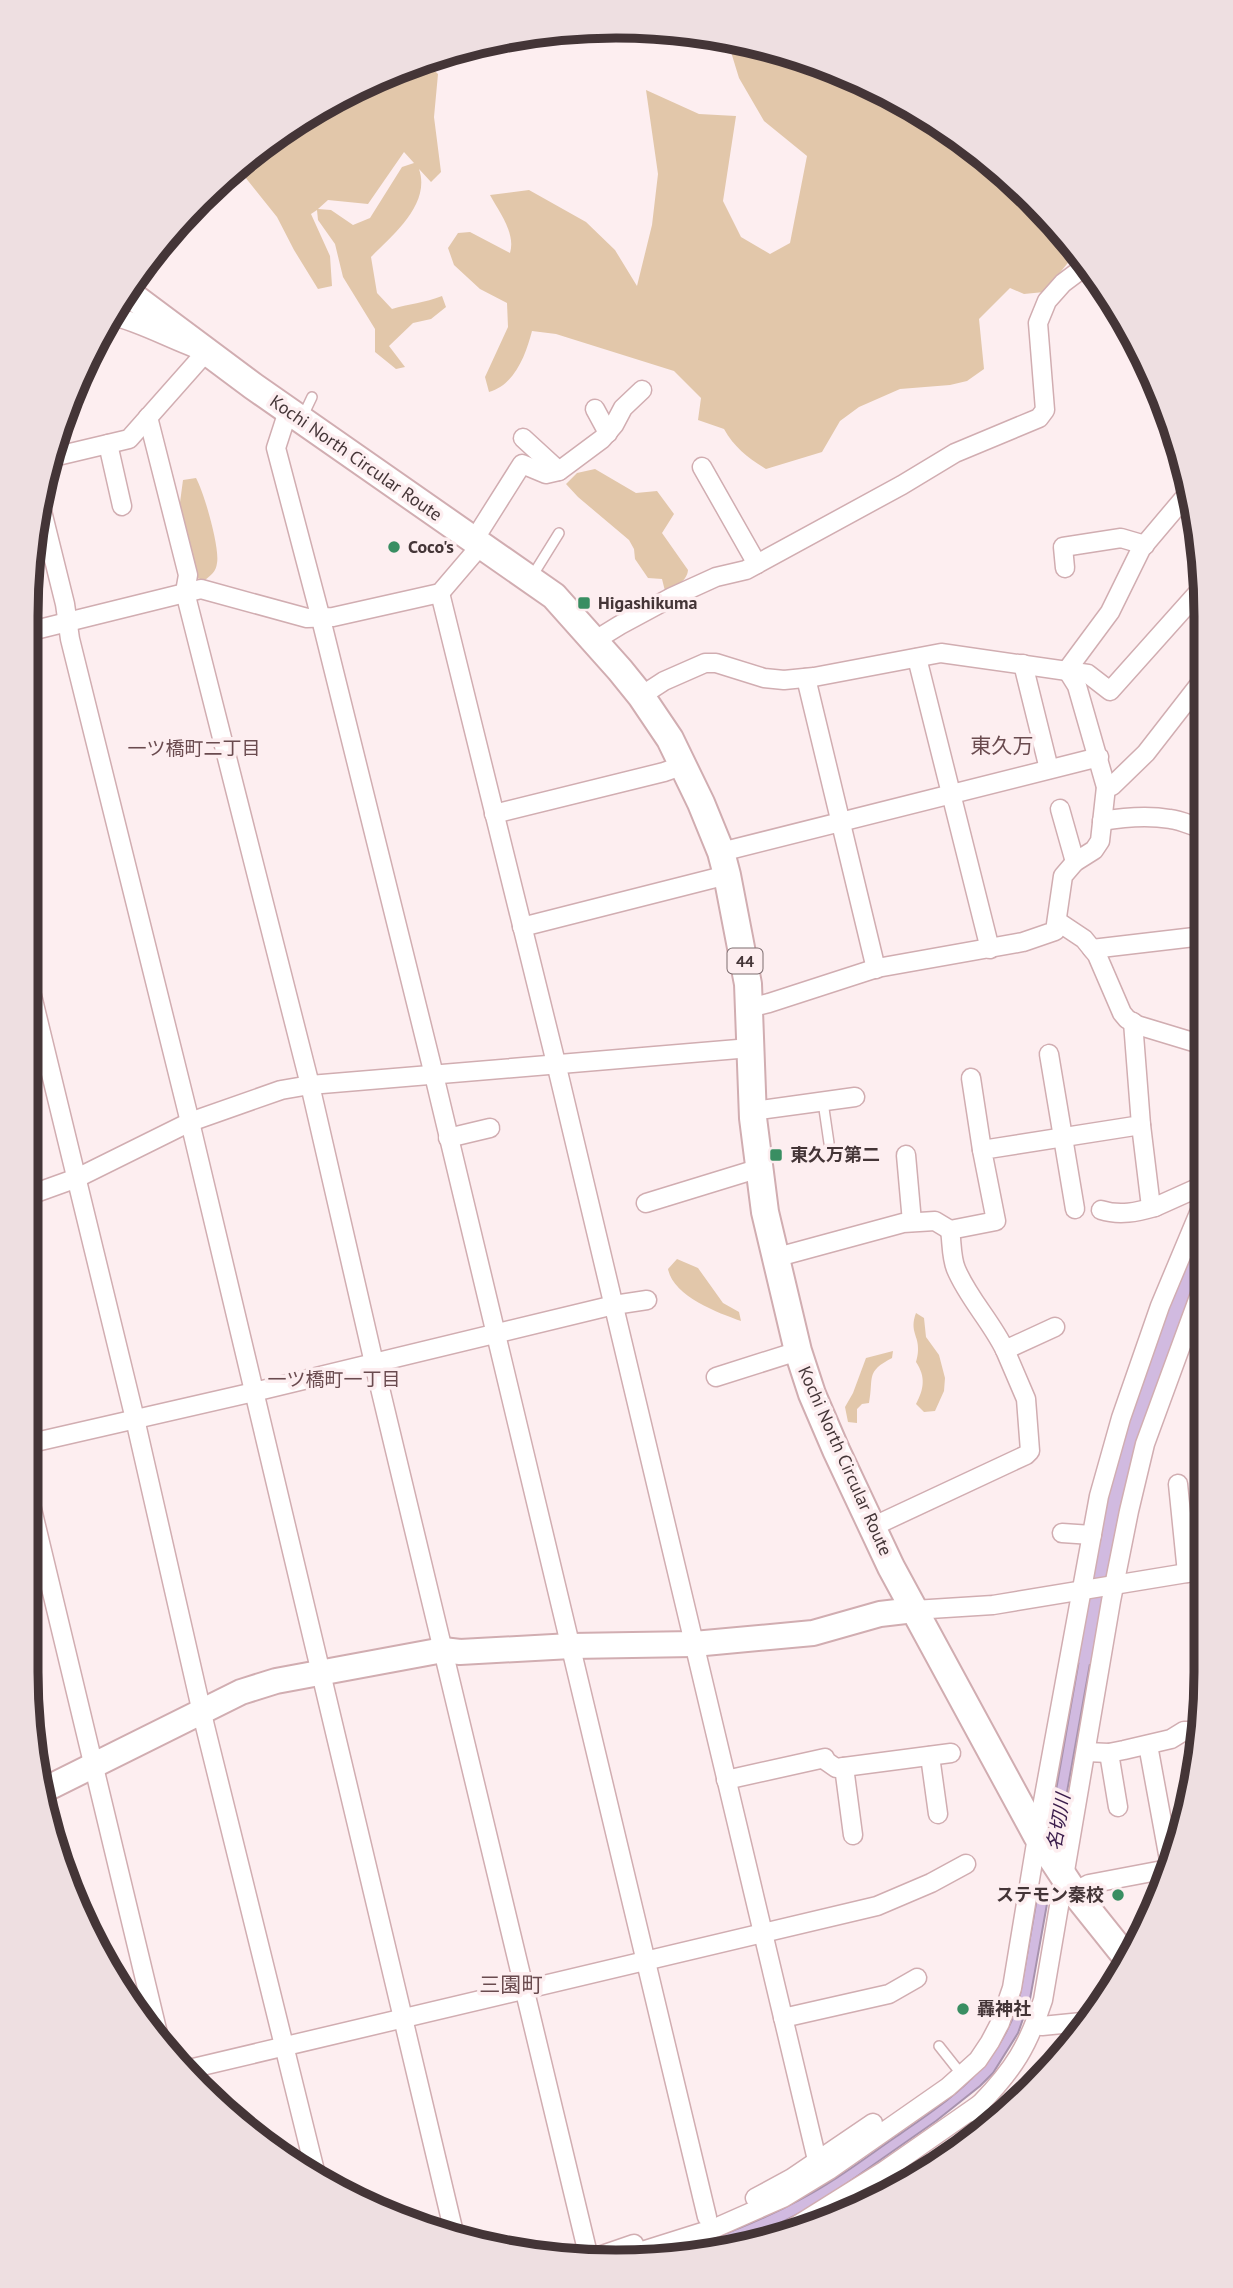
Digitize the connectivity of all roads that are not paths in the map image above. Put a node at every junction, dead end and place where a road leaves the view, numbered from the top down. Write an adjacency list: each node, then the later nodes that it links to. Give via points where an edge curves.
1 (1079, 271): 21 (street, via 1047,301 1038,323 1045,410 1039,418 955,453)
2 (134, 298): 4 (main road, Kochi North Circular Route / 44)
3 (122, 318): 4 (street)
4 (206, 352): 6 (main road, Kochi North Circular Route / 44); 8 (street)
5 (642, 390): 9 (street)
6 (300, 409): 19 (main road, Kochi North Circular Route / 44); 27 (street, via 276,448)
7 (595, 409): 9 (street)
8 (148, 418): 11 (street, via 130,439); 24 (street, via 188,575)
9 (608, 432): 14 (street)
10 (523, 438): 14 (street)
11 (108, 444): 12 (street); 16 (street)
12 (62, 455)
13 (702, 467): 21 (street)
14 (559, 471): 19 (street, via 546,474 522,464)
15 (1182, 500): 20 (street)
16 (122, 506)
17 (46, 526): 28 (street)
18 (558, 533): 23 (lane)
19 (477, 543): 23 (main road, Kochi North Circular Route / 44); 25 (street)
20 (1144, 545): 22 (street, via 1121,538 1063,547); 33 (street, via 1110,612)
21 (757, 564): 30 (street, via 672,597)
22 (1065, 568)
23 (531, 580): 30 (main road, Kochi North Circular Route / 44, via 554,596)
24 (185, 592): 27 (street, via 201,589); 28 (street); 64 (street)
25 (440, 593): 27 (street); 43 (street)
26 (1194, 598): 33 (street, via 1110,691 1088,674)
27 (321, 619): 62 (street)
28 (67, 623): 29 (street); 68 (street)
29 (38, 630)
30 (594, 641): 36 (main road, Kochi North Circular Route / 44)
31 (918, 658): 32 (street, via 941,653); 34 (street); 41 (street)
32 (1023, 664): 33 (street); 39 (street)
33 (1067, 670): 37 (street, via 1077,686)
34 (806, 678): 36 (street, via 772,679 705,663); 44 (street)
35 (1194, 691): 40 (street, via 1146,752)
36 (641, 696): 38 (main road, Kochi North Circular Route / 44)
37 (1099, 757): 39 (street); 40 (street)
38 (684, 765): 43 (street); 48 (main road, Kochi North Circular Route / 44)
39 (1049, 769): 41 (street)
40 (1106, 787): 45 (street)
41 (952, 793): 44 (street); 52 (street)
42 (1060, 808): 47 (street)
43 (494, 814): 50 (street)
44 (840, 821): 48 (street); 54 (street)
45 (1102, 821): 46 (street, via 1174,819); 47 (street, via 1100,841)
46 (1194, 827)
47 (1075, 862): 49 (street, via 1063,876)
48 (724, 863): 50 (street); 55 (main road, Kochi North Circular Route / 44, via 744,957)
49 (1057, 921): 52 (street, via 1055,931); 53 (street)
50 (522, 927): 61 (street)
51 (1194, 937): 53 (street)
52 (990, 949): 54 (street)
53 (1092, 949): 57 (street, via 1122,1013)
54 (876, 968): 55 (street)
55 (749, 1008): 59 (main road, Kochi North Circular Route / 44)
56 (38, 1020): 77 (street)
57 (1133, 1022): 58 (street); 69 (street)
58 (1194, 1042)
59 (750, 1048): 61 (street); 67 (main road, Kochi North Circular Route / 44)
60 (1049, 1054): 71 (street)
61 (556, 1063): 62 (street); 89 (street)
62 (433, 1075): 64 (street); 72 (street)
63 (971, 1077): 74 (street)
64 (310, 1085): 68 (street, via 281,1090); 95 (street)
65 (855, 1097): 66 (street)
66 (822, 1101): 67 (street); 73 (lane)
67 (752, 1111): 76 (main road, Kochi North Circular Route / 44)
68 (190, 1122): 77 (street); 97 (street)
69 (1141, 1125): 71 (street); 81 (street, via 1150,1199)
70 (490, 1128): 72 (street)
71 (1063, 1137): 74 (street); 82 (street)
72 (448, 1138): 92 (street)
73 (829, 1143)
74 (982, 1150): 86 (street, via 996,1221)
75 (906, 1155): 84 (street)
76 (760, 1168): 80 (street); 87 (main road, Kochi North Circular Route / 44)
77 (77, 1178): 79 (street); 98 (street)
78 (1194, 1189): 81 (street)
79 (38, 1192)
80 (646, 1203)
81 (1155, 1207): 83 (street, via 1136,1213)
82 (1075, 1209)
83 (1101, 1210)
84 (912, 1222): 86 (street, via 935,1221); 87 (street)
85 (1194, 1225): 104 (street, via 1121,1418)
86 (950, 1230): 93 (street, via 955,1267)
87 (774, 1258): 94 (main road, Kochi North Circular Route / 44)
88 (647, 1300): 89 (street)
89 (614, 1305): 92 (street); 110 (street)
90 (1055, 1327): 93 (street)
91 (1194, 1332): 107 (street, via 1145,1444)
92 (496, 1334): 95 (street); 111 (street)
93 (1005, 1350): 101 (street, via 1026,1399 1030,1451)
94 (798, 1352): 96 (street); 101 (main road, Kochi North Circular Route / 44, via 826,1428)
95 (373, 1363): 97 (street); 112 (street)
96 (716, 1377)
97 (254, 1392): 98 (street); 113 (street)
98 (135, 1419): 99 (street); 114 (street)
99 (38, 1441)
100 (1178, 1484): 105 (street)
101 (872, 1527): 109 (main road, Kochi North Circular Route / 44)
102 (1062, 1533): 104 (street)
103 (38, 1534): 121 (street)
104 (1092, 1535): 108 (street)
105 (1194, 1562)
106 (1194, 1572): 107 (street)
107 (1111, 1585): 108 (street); 117 (street)
108 (1084, 1591): 109 (street, via 993,1605); 128 (street)
109 (914, 1610): 110 (street, via 880,1614 813,1633); 128 (main road, Kochi North Circular Route / 44)
110 (694, 1644): 111 (street); 123 (street)
111 (571, 1646): 112 (street); 135 (street)
112 (443, 1650): 113 (street); 137 (street)
113 (321, 1673): 114 (street, via 252,1688); 139 (street)
114 (202, 1710): 121 (street); 143 (street)
115 (1191, 1731): 116 (street)
116 (1148, 1745): 119 (street); 129 (street)
117 (1086, 1752): 119 (street); 132 (street)
118 (951, 1753): 120 (street)
119 (1109, 1753): 125 (street)
120 (930, 1756): 122 (street); 126 (street)
121 (94, 1765): 124 (street); 138 (street)
122 (844, 1767): 123 (street, via 836,1768 825,1758); 127 (street)
123 (726, 1780): 133 (street)
124 (51, 1787)
125 (1118, 1807)
126 (938, 1814)
127 (853, 1835)
128 (1039, 1839): 132 (main road, Kochi North Circular Route / 44); 146 (street, via 1007,2004 990,2042)
129 (1166, 1850)
130 (966, 1864): 133 (street, via 877,1906)
131 (1160, 1869): 132 (street, via 1089,1884)
132 (1066, 1880): 134 (main road, Kochi North Circular Route / 44); 141 (street)
133 (762, 1934): 135 (street); 140 (street)
134 (1122, 1951)
135 (645, 1961): 137 (street); 153 (street)
136 (917, 1978): 140 (street, via 889,1994)
137 (524, 1990): 139 (street); 155 (street)
138 (154, 2018)
139 (404, 2018): 143 (street); 154 (street)
140 (783, 2018): 150 (street)
141 (1035, 2024): 142 (street); 147 (street, via 1017,2061)
142 (1073, 2025)
143 (285, 2046): 145 (street); 151 (street)
144 (939, 2046): 146 (lane)
145 (196, 2067)
146 (962, 2075): 156 (street, via 783,2198 715,2228)
147 (980, 2104): 148 (street); 152 (street)
148 (981, 2120)
149 (873, 2123): 150 (street)
150 (817, 2160): 153 (street, via 763,2195)
151 (313, 2163)
152 (815, 2214)
153 (707, 2217): 157 (street)
154 (452, 2225)
155 (587, 2248)
156 (651, 2248)
157 (616, 2250)

